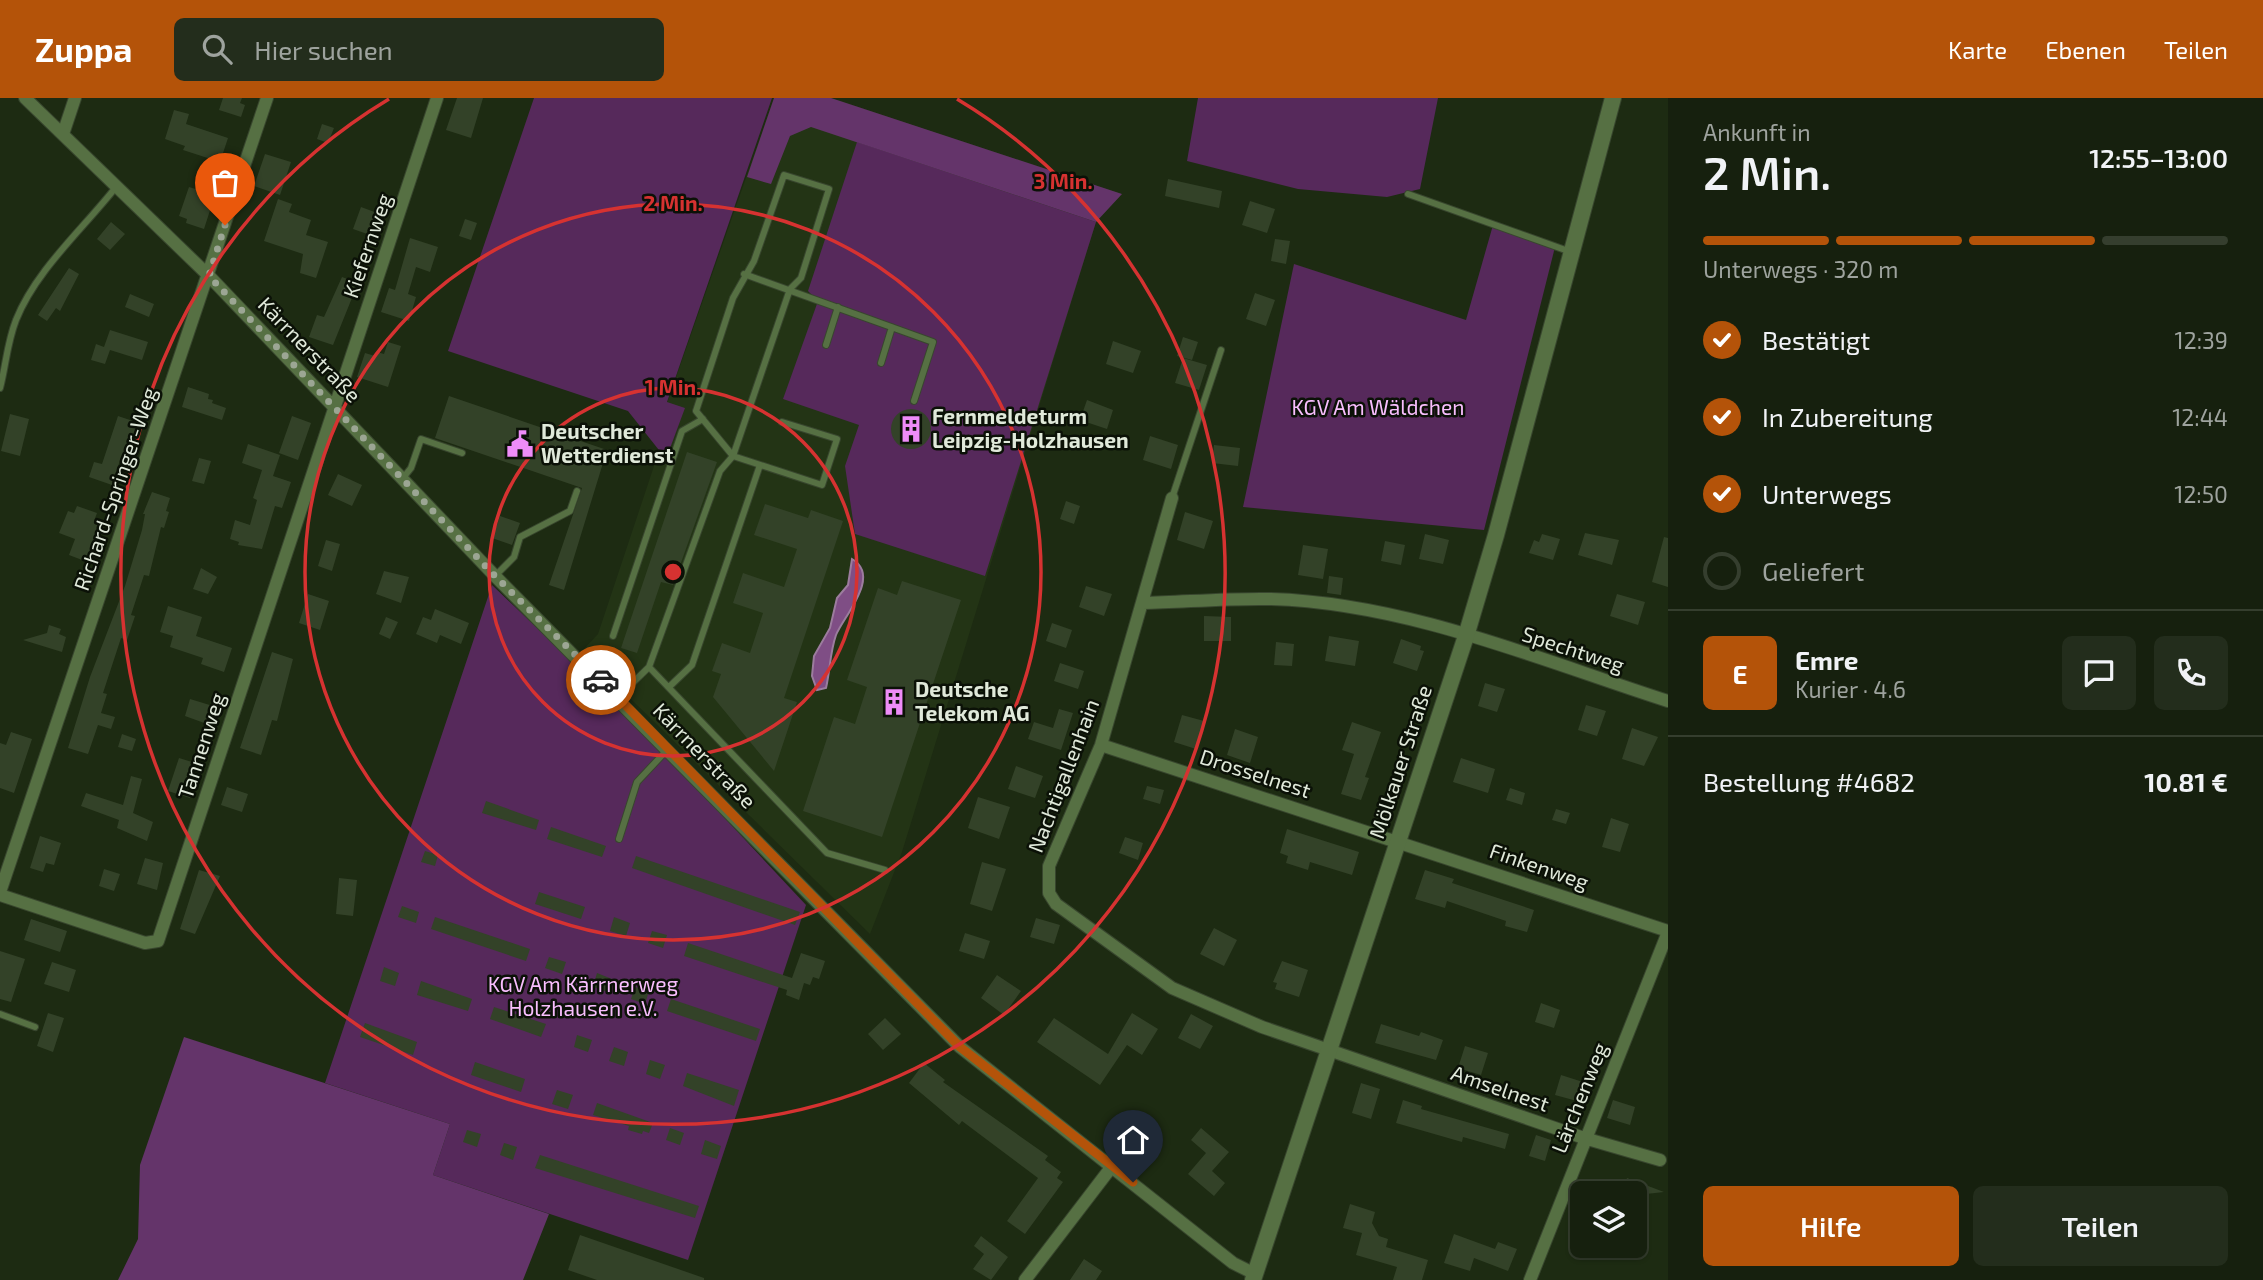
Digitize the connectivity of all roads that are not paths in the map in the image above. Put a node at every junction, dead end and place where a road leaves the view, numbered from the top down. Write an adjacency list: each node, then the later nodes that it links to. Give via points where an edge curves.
1 (25, 98): 6 (street, Kärrnerstraße)
2 (75, 98): 6 (street)
3 (267, 98): 11 (street, Richard-Springer-Weg)
4 (437, 98): 21 (street, Kiefernweg)
5 (1613, 98): 9 (street, Mölkauer Straße)
6 (63, 134): 7 (street, Kärrnerstraße)
7 (118, 186): 11 (street, Kärrnerstraße); 18 (lane, via 37,282 17,317)
8 (1408, 194): 9 (lane)
9 (1571, 253): 33 (street, Mölkauer Straße)
10 (744, 274): 12 (lane); 12 (lane, via 754,261 784,175 829,189 801,278); 22 (lane, via 696,411)
11 (209, 276): 21 (street, Kärrnerstraße); 43 (street, Richard-Springer-Weg)
12 (790, 289): 13 (lane); 25 (lane)
13 (838, 307): 14 (lane); 15 (lane)
14 (892, 327): 17 (lane); 20 (lane, via 933,342)
15 (826, 345)
16 (1221, 351): 29 (lane)
17 (881, 363)
18 (1, 372): 19 (lane)
19 (0, 388)
20 (914, 401)
21 (334, 406): 27 (street, Kärrnerstraße); 43 (street, Tannenweg, via 158,940 145,943)
22 (703, 419): 25 (lane); 32 (lane, via 682,431)
23 (782, 422): 26 (lane, via 837,439 822,485)
24 (462, 453): 27 (lane, via 421,439 411,468)
25 (733, 456): 26 (lane); 34 (lane, via 720,471)
26 (760, 465): 35 (lane, via 692,665)
27 (402, 478): 30 (street, Kärrnerstraße)
28 (577, 491): 30 (lane, via 570,511 520,537 514,557)
29 (1172, 498): 31 (street, Nachtigallenhain)
30 (495, 576): 36 (street, Kärrnerstraße)
31 (1143, 603): 33 (street, via 1272,599 1357,609); 38 (street, Nachtigallenhain)
32 (613, 636)
33 (1466, 636): 37 (street, Spechtweg); 41 (street, Mölkauer Straße)
34 (649, 667): 35 (lane); 36 (lane)
35 (669, 687): 42 (lane, via 827,853)
36 (618, 697): 39 (street, Kärrnerstraße)
37 (1668, 701)
38 (1101, 745): 41 (street, Drosselnest); 47 (street, Nachtigallenhain, via 1049,866 1049,894 1056,904 1172,988)
39 (667, 750): 40 (lane, via 638,782); 50 (street, Kärrnerstraße, via 960,1047)
40 (619, 839)
41 (1398, 840): 44 (street, Finkenweg); 47 (street, Mölkauer Straße)
42 (885, 870)
43 (0, 894)
44 (1668, 932): 48 (street, Lärchenweg)
45 (0, 1014): 46 (lane)
46 (35, 1027)
47 (1329, 1050): 48 (street, Amselnest); 51 (street, Mölkauer Straße)
48 (1584, 1138): 49 (street, Amselnest); 54 (street, Lärchenweg)
49 (1660, 1160)
50 (1114, 1166): 51 (street, Kärrnerstraße); 52 (street)
51 (1254, 1277): 53 (street, Kärrnerstraße)
52 (1025, 1280)
53 (1271, 1280)
54 (1530, 1280)

